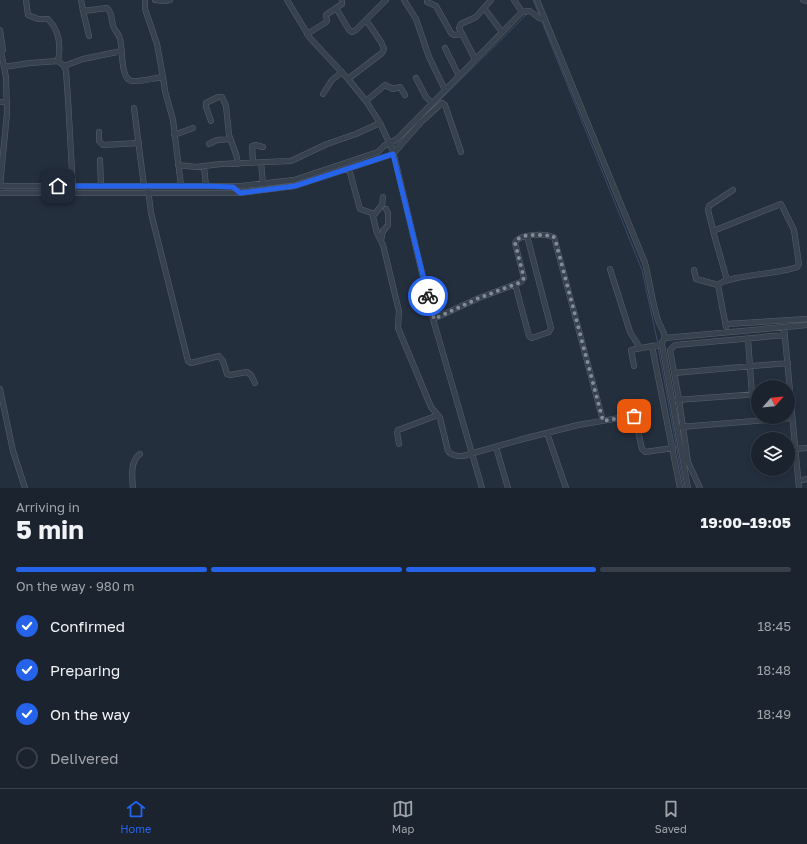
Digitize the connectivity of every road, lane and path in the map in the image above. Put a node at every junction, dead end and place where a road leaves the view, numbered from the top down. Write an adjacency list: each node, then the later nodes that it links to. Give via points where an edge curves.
1 (26, 0): 31 (street, via 28,15 48,19 55,29 60,46)
2 (81, 0): 18 (street)
3 (145, 0): 36 (street, via 145,9 157,44)
4 (156, 0): 5 (street)
5 (170, 0)
6 (287, 0): 24 (street)
7 (342, 0): 16 (street, via 342,4)
8 (386, 0): 21 (street)
9 (404, 0): 39 (street, via 416,19 429,57)
10 (491, 0): 17 (street)
11 (514, 0): 19 (street)
12 (537, 0): 20 (street)
13 (803, 0): 14 (street)
14 (807, 1)
15 (427, 2): 25 (street, via 436,6 451,33)
16 (336, 8): 21 (street, via 351,32); 24 (street, via 326,15 327,22)
17 (484, 8): 23 (street); 25 (street, via 474,18 459,26)
18 (83, 11): 26 (street); 29 (street, via 109,9 114,28 120,37)
19 (522, 12): 20 (street, via 530,11); 23 (street)
20 (545, 19): 95 (street, via 645,263)
21 (366, 20): 38 (street, via 384,49)
22 (0, 30): 33 (street)
23 (502, 32): 30 (street)
24 (307, 34): 34 (street)
25 (462, 34): 30 (street)
26 (90, 36)
27 (0, 47): 33 (street)
28 (445, 48): 35 (street)
29 (122, 51): 32 (street, via 83,59); 36 (street, via 123,67 128,80)
30 (475, 59): 35 (street)
31 (58, 61): 32 (street); 33 (street, via 30,63)
32 (64, 66): 73 (street)
33 (3, 69): 44 (street)
34 (342, 72): 38 (street); 40 (street, via 332,80)
35 (459, 76): 39 (street)
36 (163, 77): 52 (street)
37 (416, 78): 45 (street)
38 (348, 79): 42 (street)
39 (445, 90): 45 (street)
40 (323, 94)
41 (405, 95): 42 (street, via 400,87 393,89 385,85)
42 (366, 101): 48 (street)
43 (0, 102): 44 (street)
44 (7, 102): 50 (street)
45 (432, 103): 56 (street)
46 (134, 108): 54 (street)
47 (211, 121): 53 (street, via 206,103 222,97 226,106)
48 (380, 123): 56 (street); 62 (street, via 296,159)
49 (193, 128): 52 (street)
50 (3, 132): 68 (street)
51 (99, 132): 54 (street, via 99,141 103,145)
52 (174, 135): 64 (street)
53 (230, 139): 55 (street, via 217,140); 63 (street)
54 (139, 143): 72 (street)
55 (209, 144)
56 (390, 144): 58 (street); 67 (street, via 376,153 294,180)
57 (263, 146): 61 (street, via 252,146)
58 (393, 152): 59 (street, via 420,122 442,103 445,105); 66 (street); 88 (street)
59 (461, 152)
60 (100, 160): 69 (street)
61 (253, 162): 62 (street); 63 (street)
62 (261, 162): 67 (street)
63 (238, 164): 65 (street)
64 (178, 165): 65 (street); 70 (street)
65 (204, 167): 71 (street)
66 (349, 169): 74 (street, via 295,186); 79 (street, via 360,208 371,212)
67 (263, 184): 74 (street)
68 (0, 186): 73 (street)
69 (101, 186): 72 (street); 73 (street)
70 (181, 186): 71 (street); 72 (street)
71 (206, 186): 74 (street)
72 (147, 188): 73 (street); 74 (street); 105 (street, via 188,361 219,356 227,374 247,372)
73 (73, 189): 76 (street)
74 (236, 189)
75 (733, 190): 80 (street, via 709,206)
76 (0, 193)
77 (383, 197): 79 (street, via 382,205)
78 (386, 209): 82 (street, via 388,225 383,231)
79 (373, 216): 82 (street)
80 (713, 230): 85 (street, via 712,234); 85 (street, via 781,204 795,233 799,264 796,268)
81 (527, 236): 86 (street, via 515,242 524,278); 86 (street, via 551,328 549,332 532,338 529,336); 111 (street, via 555,238)
82 (381, 241): 110 (street, via 399,311 398,328 431,407)
83 (610, 269): 98 (street, via 630,332)
84 (694, 270): 87 (street, via 696,279)
85 (727, 280): 87 (street)
86 (515, 284): 88 (street)
87 (718, 285): 90 (street)
88 (434, 319): 121 (street)
89 (807, 319): 90 (street)
90 (726, 324): 93 (street)
91 (807, 325): 92 (street)
92 (784, 327): 93 (street); 94 (street)
93 (727, 332): 95 (street)
94 (785, 335): 96 (street); 99 (street)
95 (665, 338): 97 (street)
96 (748, 339): 101 (street); 102 (street, via 673,346 669,351)
97 (657, 346): 98 (street); 109 (street); 117 (street)
98 (640, 348): 100 (street, via 631,351)
99 (788, 363): 101 (street); 104 (street)
100 (634, 366)
101 (750, 366): 102 (street); 103 (street)
102 (674, 373): 108 (street)
103 (751, 380)
104 (789, 380)
105 (255, 384)
106 (0, 389): 122 (street, via 13,451)
107 (751, 395): 108 (street)
108 (679, 400): 109 (street); 113 (street)
109 (672, 401): 113 (street)
110 (438, 414): 115 (street, via 398,430); 121 (street, via 450,454)
111 (603, 421): 114 (street); 117 (street, via 632,416 636,419 642,449 645,452)
112 (751, 421): 113 (street)
113 (680, 427): 128 (street); 129 (street, via 688,462)
114 (547, 433): 116 (street); 126 (street)
115 (399, 444)
116 (496, 447): 121 (street); 125 (street)
117 (673, 448): 127 (street)
118 (807, 448): 119 (street)
119 (795, 449): 130 (street)
120 (140, 454): 123 (street, via 133,465)
121 (472, 454): 124 (street)
122 (25, 488)
123 (133, 488)
124 (482, 488)
125 (508, 488)
126 (566, 488)
127 (680, 488)
128 (688, 488)
129 (700, 488)
130 (799, 488)

